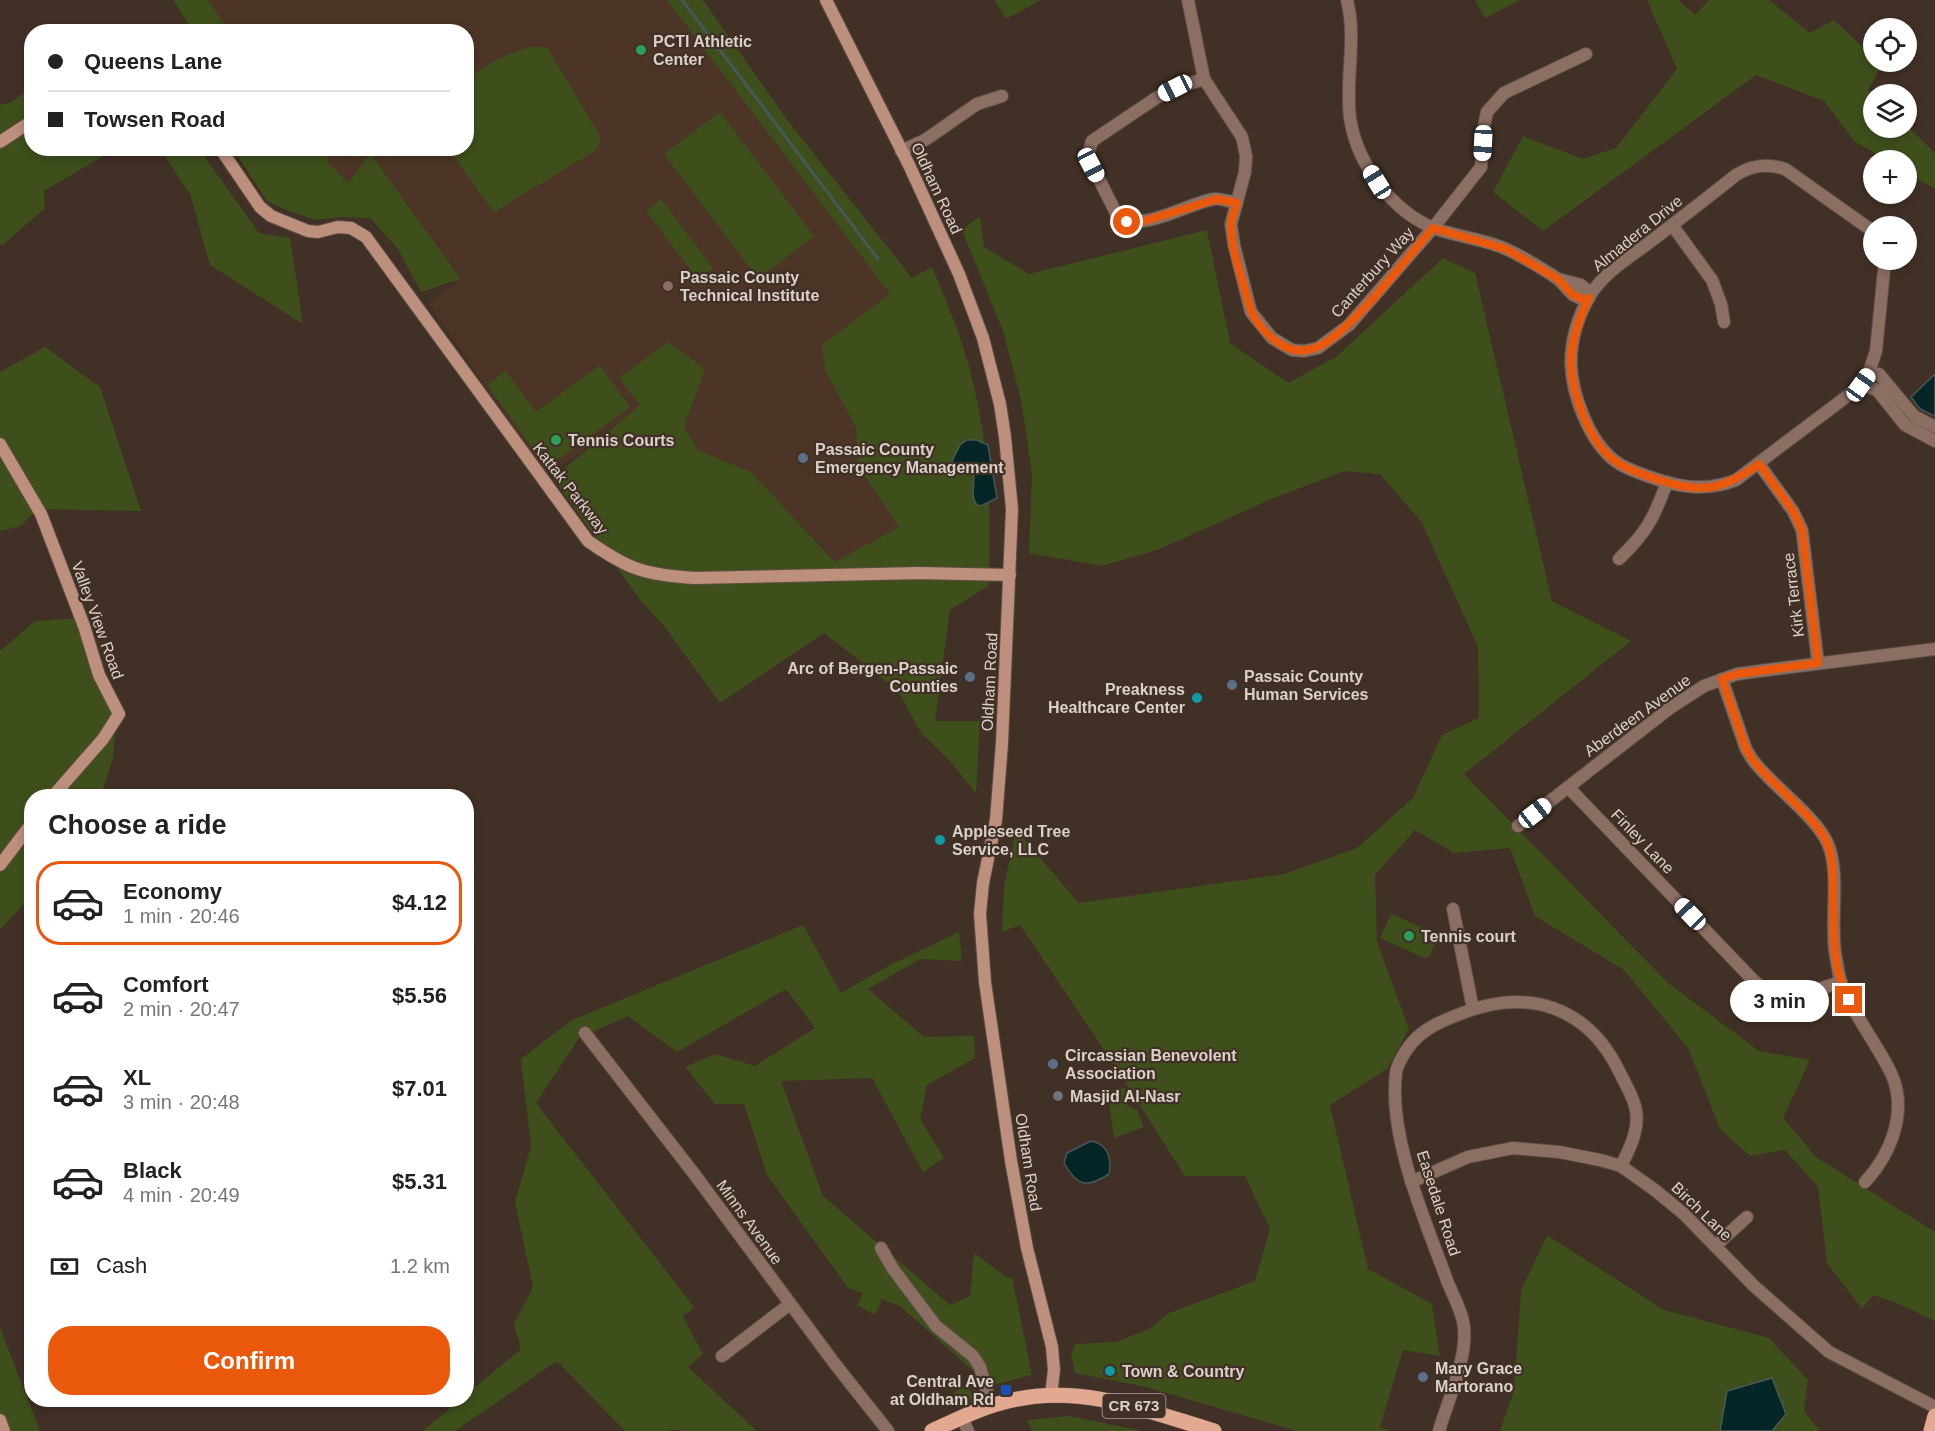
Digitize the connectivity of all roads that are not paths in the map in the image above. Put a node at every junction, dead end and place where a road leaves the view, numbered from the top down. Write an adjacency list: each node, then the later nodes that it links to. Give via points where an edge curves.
1 (826, 0): 9 (street, Oldham Road)
2 (1188, 0): 5 (street, Canterbury Way)
3 (1349, 1): 14 (street, via 1353,41 1349,105 1356,142 1385,191)
4 (1586, 54): 14 (street, Canterbury Way, via 1504,93 1491,106 1484,126 1481,167)
5 (1204, 79): 11 (street, Canterbury Way, via 1242,137 1245,172); 11 (street, via 1156,98 1092,141 1089,159 1118,217 1127,222 1141,222 1217,199)
6 (1002, 96): 9 (street, via 977,104 925,140)
7 (24, 126): 8 (street)
8 (0, 142)
9 (901, 151): 25 (street, Oldham Road, via 959,274 989,360 1010,475)
10 (225, 156): 25 (street, Kattak Parkway, via 265,212 308,231 351,228 366,237 588,541 631,568 659,576 695,578)
11 (1237, 203): 14 (street, Canterbury Way, via 1231,224 1251,312 1272,338 1292,350 1318,348 1349,325)
12 (1863, 224): 13 (street, Almadera Drive, via 1794,174 1772,164 1745,170)
13 (1672, 225): 16 (street, Almadera Drive, via 1608,275); 17 (street, via 1712,280)
14 (1433, 228): 16 (street, via 1506,249 1558,279 1581,285 1589,292)
15 (1884, 270): 18 (street, Almadera Drive, via 1876,351)
16 (1589, 298): 23 (street, Almadera Drive, via 1577,325 1571,363 1591,435 1613,460)
17 (1724, 322)
18 (1868, 375): 19 (street, via 1879,374 1914,416); 20 (street, via 1868,387 1877,390 1905,425); 22 (street, Almadera Drive, via 1850,394)
19 (1935, 427)
20 (1935, 441)
21 (0, 444): 30 (street, Valley View Road, via 41,514 99,675 119,714 103,739)
22 (1759, 464): 23 (street, Almadera Drive, via 1736,480 1718,486 1694,488); 27 (street, Kirk Terrace, via 1802,530)
23 (1666, 482): 24 (street, via 1649,526)
24 (1618, 559)
25 (1010, 575): 46 (street, Oldham Road, via 996,820 980,900 981,933 1011,1161 1027,1248 1052,1347)
26 (1935, 649): 27 (street, Aberdeen Avenue)
27 (1818, 663): 28 (street, Aberdeen Avenue)
28 (1722, 679): 29 (street, Aberdeen Avenue, via 1691,692); 35 (street, via 1752,759 1817,827 1828,845 1833,869 1833,937)
29 (1569, 787): 31 (street, Aberdeen Avenue); 35 (street, Finley Lane, via 1768,992 1793,997)
30 (59, 789)
31 (1518, 826)
32 (24, 834): 33 (street)
33 (0, 865)
34 (1453, 909): 36 (street)
35 (1841, 982): 40 (street, via 1891,1072 1897,1095 1897,1121 1891,1144)
36 (1473, 1009): 38 (street, Easedale Road, via 1515,1002 1541,1004 1575,1017 1596,1035 1613,1059 1635,1106 1637,1124); 39 (street, Easedale Road, via 1433,1025 1411,1044 1396,1070 1396,1113)
37 (585, 1033): 44 (street, Minns Avenue)
38 (1621, 1167): 39 (street, Birch Lane, via 1559,1152 1513,1148 1468,1157); 42 (street, Birch Lane, via 1684,1214)
39 (1411, 1182): 55 (street, Easedale Road, via 1463,1321 1464,1350)
40 (1865, 1182)
41 (1747, 1217): 42 (street)
42 (1715, 1246): 48 (street, Birch Lane, via 1829,1352)
43 (881, 1248): 47 (street, via 936,1326 973,1356)
44 (790, 1304): 45 (street); 52 (street, Minns Avenue)
45 (722, 1356)
46 (1051, 1395): 47 (main road, CR 673); 54 (main road, CR 673, via 1114,1401)
47 (991, 1406): 50 (main road, CR 673)
48 (1934, 1419)
49 (0, 1420): 51 (street)
50 (965, 1424): 53 (main road, CR 673)
51 (4, 1431)
52 (888, 1431)
53 (932, 1431)
54 (1214, 1431)
55 (1439, 1431)

